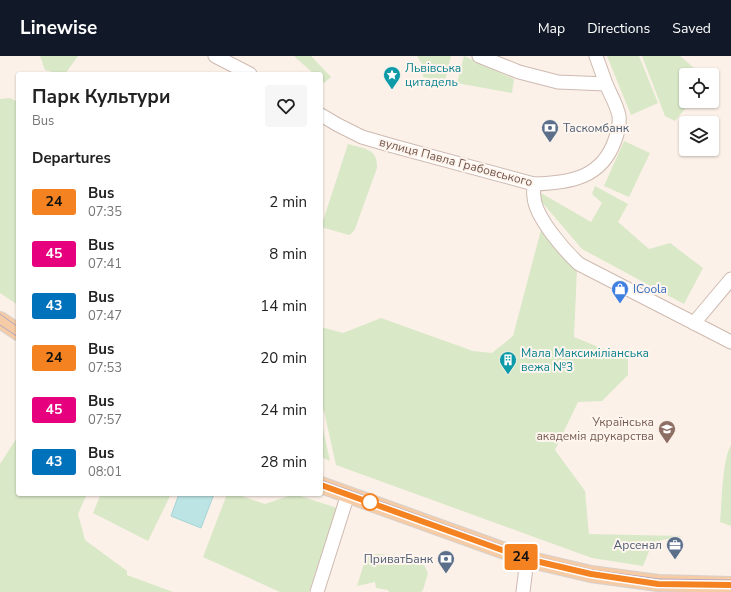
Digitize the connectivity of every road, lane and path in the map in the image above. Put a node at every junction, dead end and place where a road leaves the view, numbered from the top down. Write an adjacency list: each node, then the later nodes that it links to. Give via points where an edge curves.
1 (215, 56): 4 (street)
2 (479, 56): 5 (street, via 519,72 558,82)
3 (596, 56): 5 (street, вулиця Павла Грабовського)
4 (246, 72)
5 (606, 84): 7 (street, вулиця Павла Грабовського, via 619,116 613,146 605,159 586,176 558,184)
6 (323, 116): 7 (street, вулиця Павла Грабовського, via 362,137)
7 (534, 184): 10 (street, via 533,198 543,221 580,264)
8 (731, 279): 10 (street)
9 (0, 320): 11 (main road)
10 (694, 323): 12 (street)
11 (16, 331)
12 (731, 342)
13 (323, 486): 14 (main road)
14 (348, 494): 15 (main road); 17 (street)
15 (527, 559): 16 (main road, via 591,574 658,584); 18 (street)
16 (731, 585)
17 (317, 592)
18 (523, 592)

